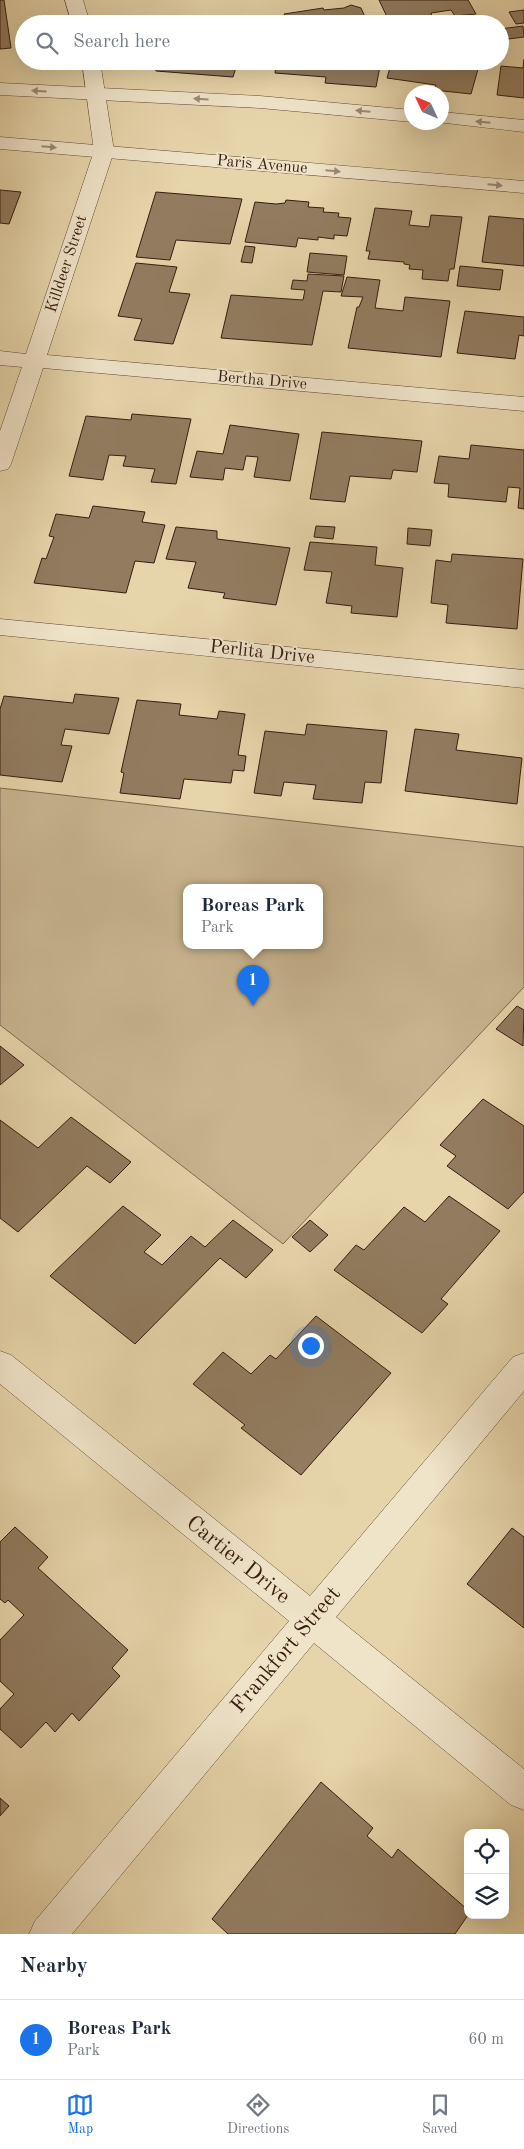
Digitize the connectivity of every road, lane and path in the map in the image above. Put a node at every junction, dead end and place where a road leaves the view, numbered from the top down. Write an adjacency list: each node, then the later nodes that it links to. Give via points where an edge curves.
1 (80, 1): 2 (street)
2 (81, 15)
3 (94, 70): 5 (street, Killdeer Street)
4 (0, 89): 5 (street, one-way to 4)
5 (98, 95): 6 (street, one-way to 5, via 260,102); 10 (street, Killdeer Street)
6 (404, 115)
7 (449, 119): 8 (street, one-way to 7)
8 (524, 126)
9 (0, 143): 10 (street, Paris Avenue, one-way to 10)
10 (104, 151): 11 (street, Paris Avenue, one-way to 11); 13 (street, Killdeer Street)
11 (524, 187)
12 (0, 358): 13 (street, Bertha Drive)
13 (35, 361): 14 (street, Bertha Drive); 15 (street, Killdeer Street)
14 (524, 404)
15 (0, 464)
16 (0, 627): 17 (street, Perlita Drive)
17 (524, 679)
18 (0, 1365): 20 (street, Cartier Drive)
19 (524, 1367): 20 (street, Frankfort Street)
20 (311, 1620): 21 (street, Cartier Drive); 22 (street, Frankfort Street)
21 (524, 1792)
22 (48, 1934)

